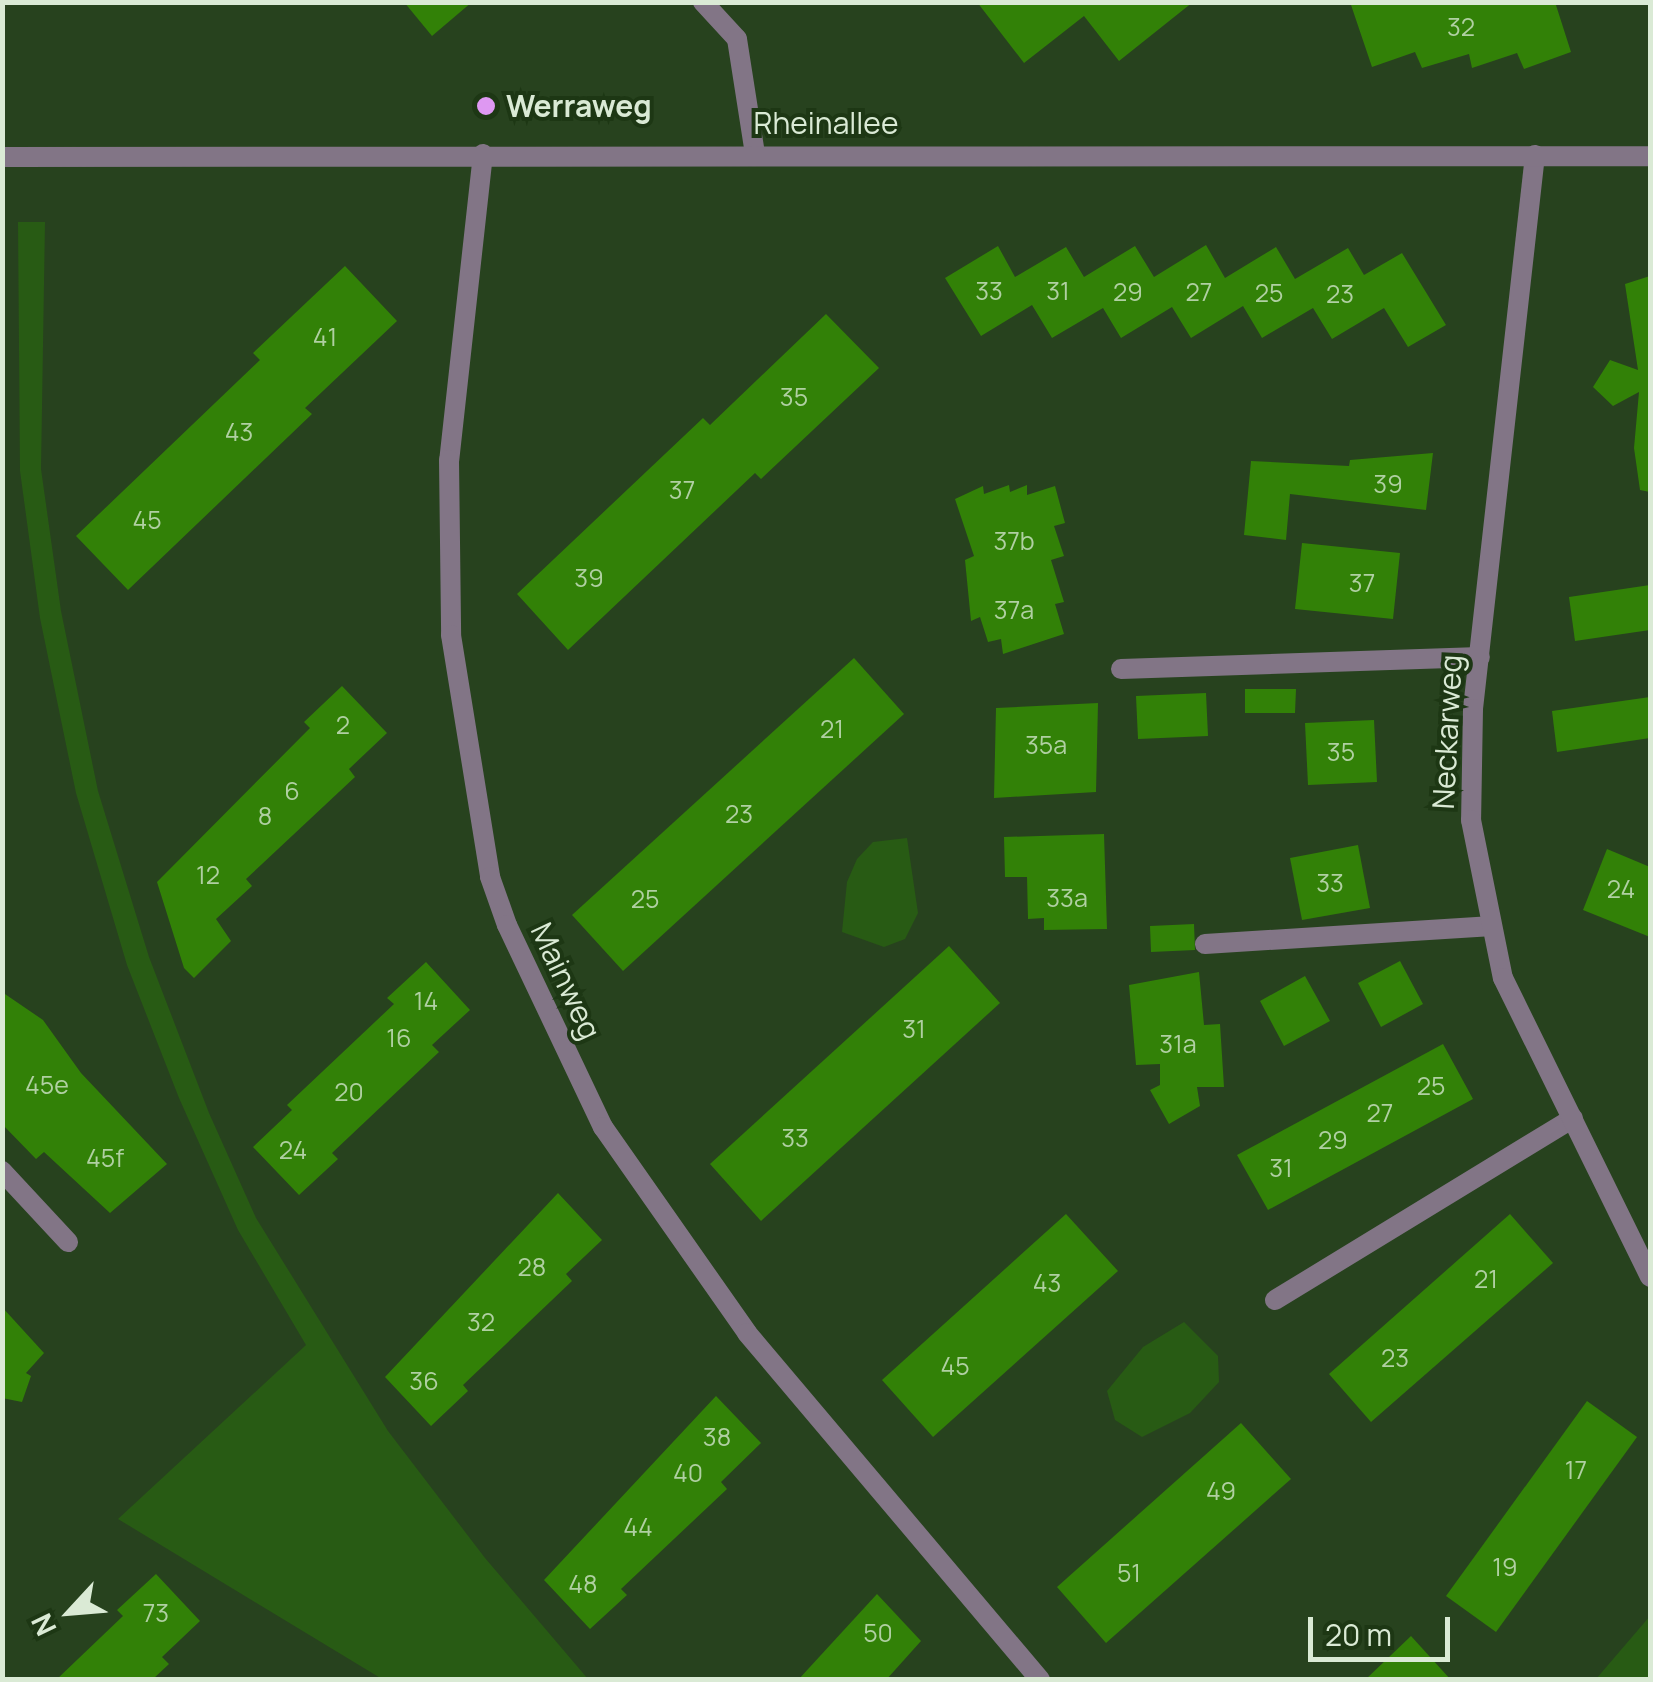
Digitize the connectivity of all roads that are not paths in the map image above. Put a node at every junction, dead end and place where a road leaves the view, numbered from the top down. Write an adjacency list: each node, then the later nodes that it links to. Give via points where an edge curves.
1 (703, 2): 3 (street, via 737,39)
2 (484, 154): 3 (street, Rheinallee); 6 (street, Rheinallee); 16 (street, Mainweg, via 449,460 451,635 490,877 603,1127 747,1333)
3 (755, 154): 4 (street, Rheinallee)
4 (1534, 156): 5 (street, Rheinallee); 7 (street, Neckarweg)
5 (1650, 156)
6 (2, 157)
7 (1480, 657): 8 (street); 9 (street, Neckarweg, via 1471,820)
8 (1121, 669)
9 (1488, 926): 10 (street); 11 (street, Neckarweg, via 1503,978)
10 (1205, 944)
11 (1573, 1118): 14 (street, Neckarweg); 15 (street)
12 (2, 1171): 13 (street)
13 (68, 1242)
14 (1650, 1277)
15 (1275, 1300)
16 (1040, 1680)

